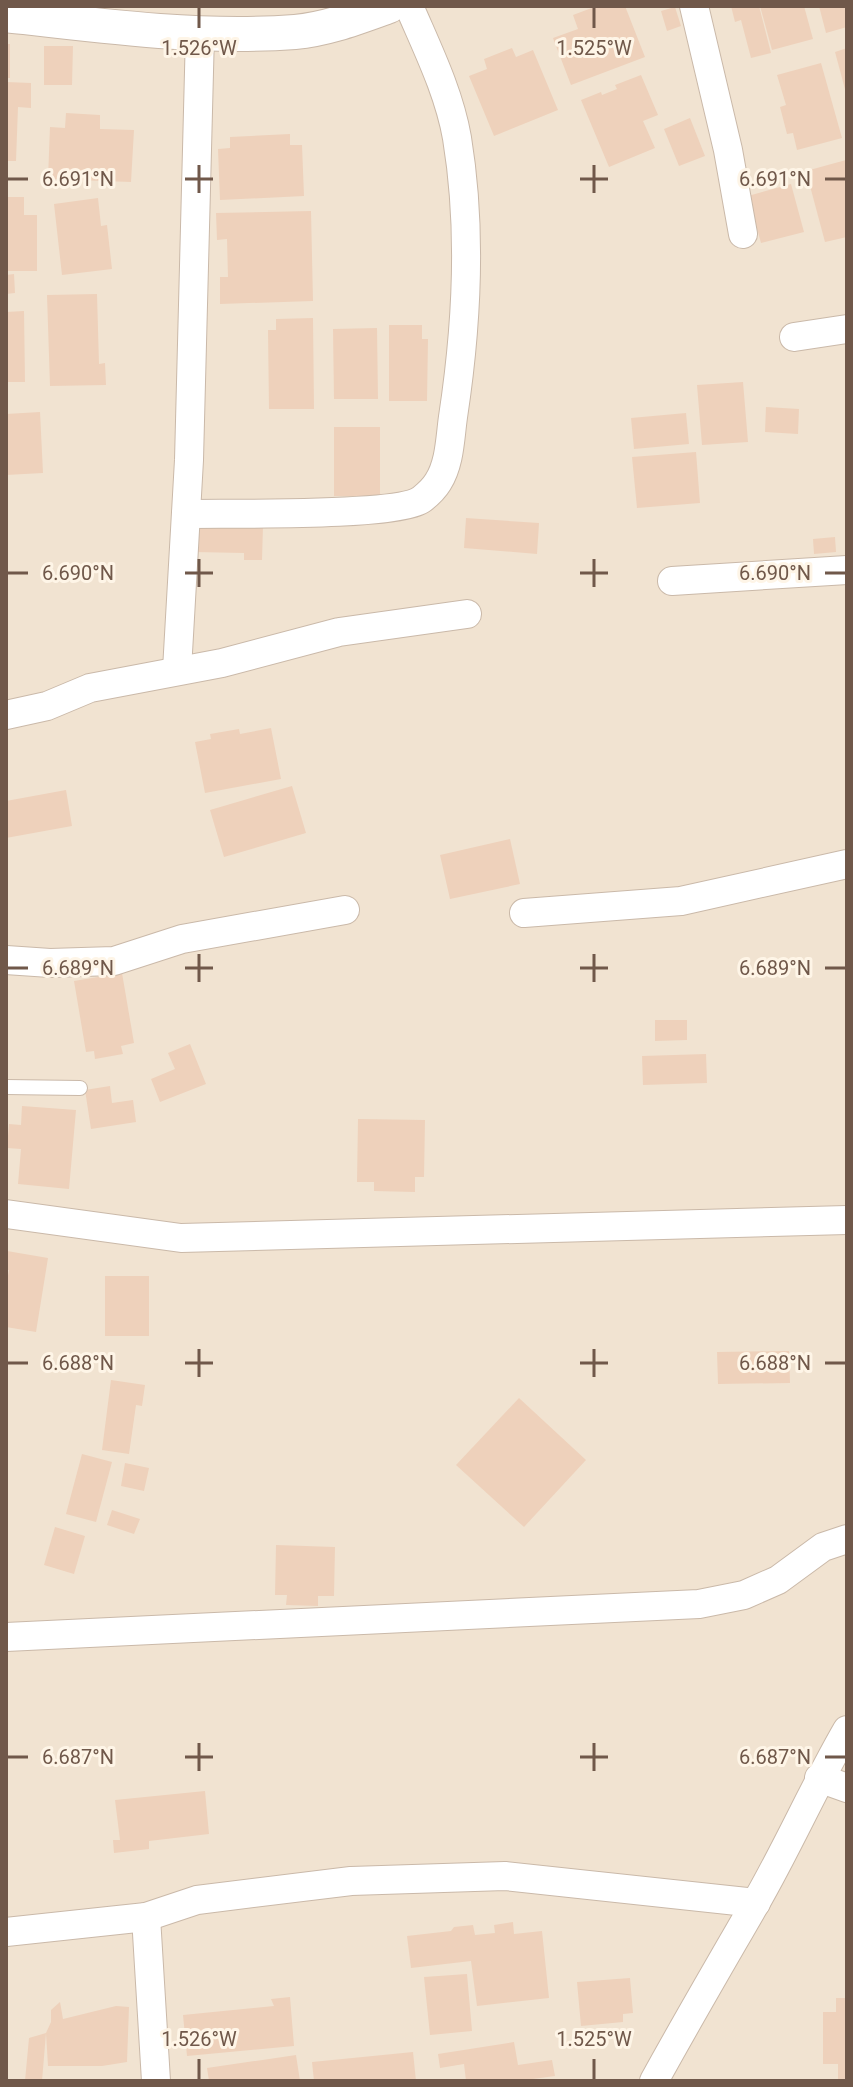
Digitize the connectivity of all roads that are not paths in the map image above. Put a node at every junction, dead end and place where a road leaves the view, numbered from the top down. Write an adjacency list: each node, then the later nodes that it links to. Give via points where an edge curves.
1 (389, 6): 5 (street, via 344,23 296,32)
2 (409, 6): 9 (street, via 438,74 456,136 465,210 458,385 438,482 420,502 387,510)
3 (694, 6): 6 (street)
4 (6, 15): 5 (street)
5 (200, 33): 9 (street)
6 (743, 234)
7 (847, 329): 8 (street)
8 (794, 337)
9 (186, 514): 13 (street)
10 (847, 570): 11 (street)
11 (672, 581)
12 (467, 614): 13 (street, via 339,632)
13 (177, 670): 14 (street, via 90,688)
14 (6, 715)
15 (847, 864): 17 (street, via 681,901)
16 (345, 910): 18 (street, via 212,933 114,961)
17 (524, 913)
18 (6, 960)
19 (6, 1087): 20 (lane)
20 (80, 1088)
21 (6, 1214): 22 (street, via 181,1238)
22 (847, 1220)
23 (847, 1539): 24 (street, via 823,1547 778,1580 744,1595 699,1604)
24 (6, 1637)
25 (847, 1730): 26 (street)
26 (819, 1778): 27 (street); 28 (street)
27 (847, 1788)
28 (756, 1903): 29 (street, via 505,1876 351,1881 197,1900); 32 (street)
29 (146, 1917): 30 (street); 31 (street)
30 (6, 1932)
31 (156, 2081)
32 (654, 2081)

